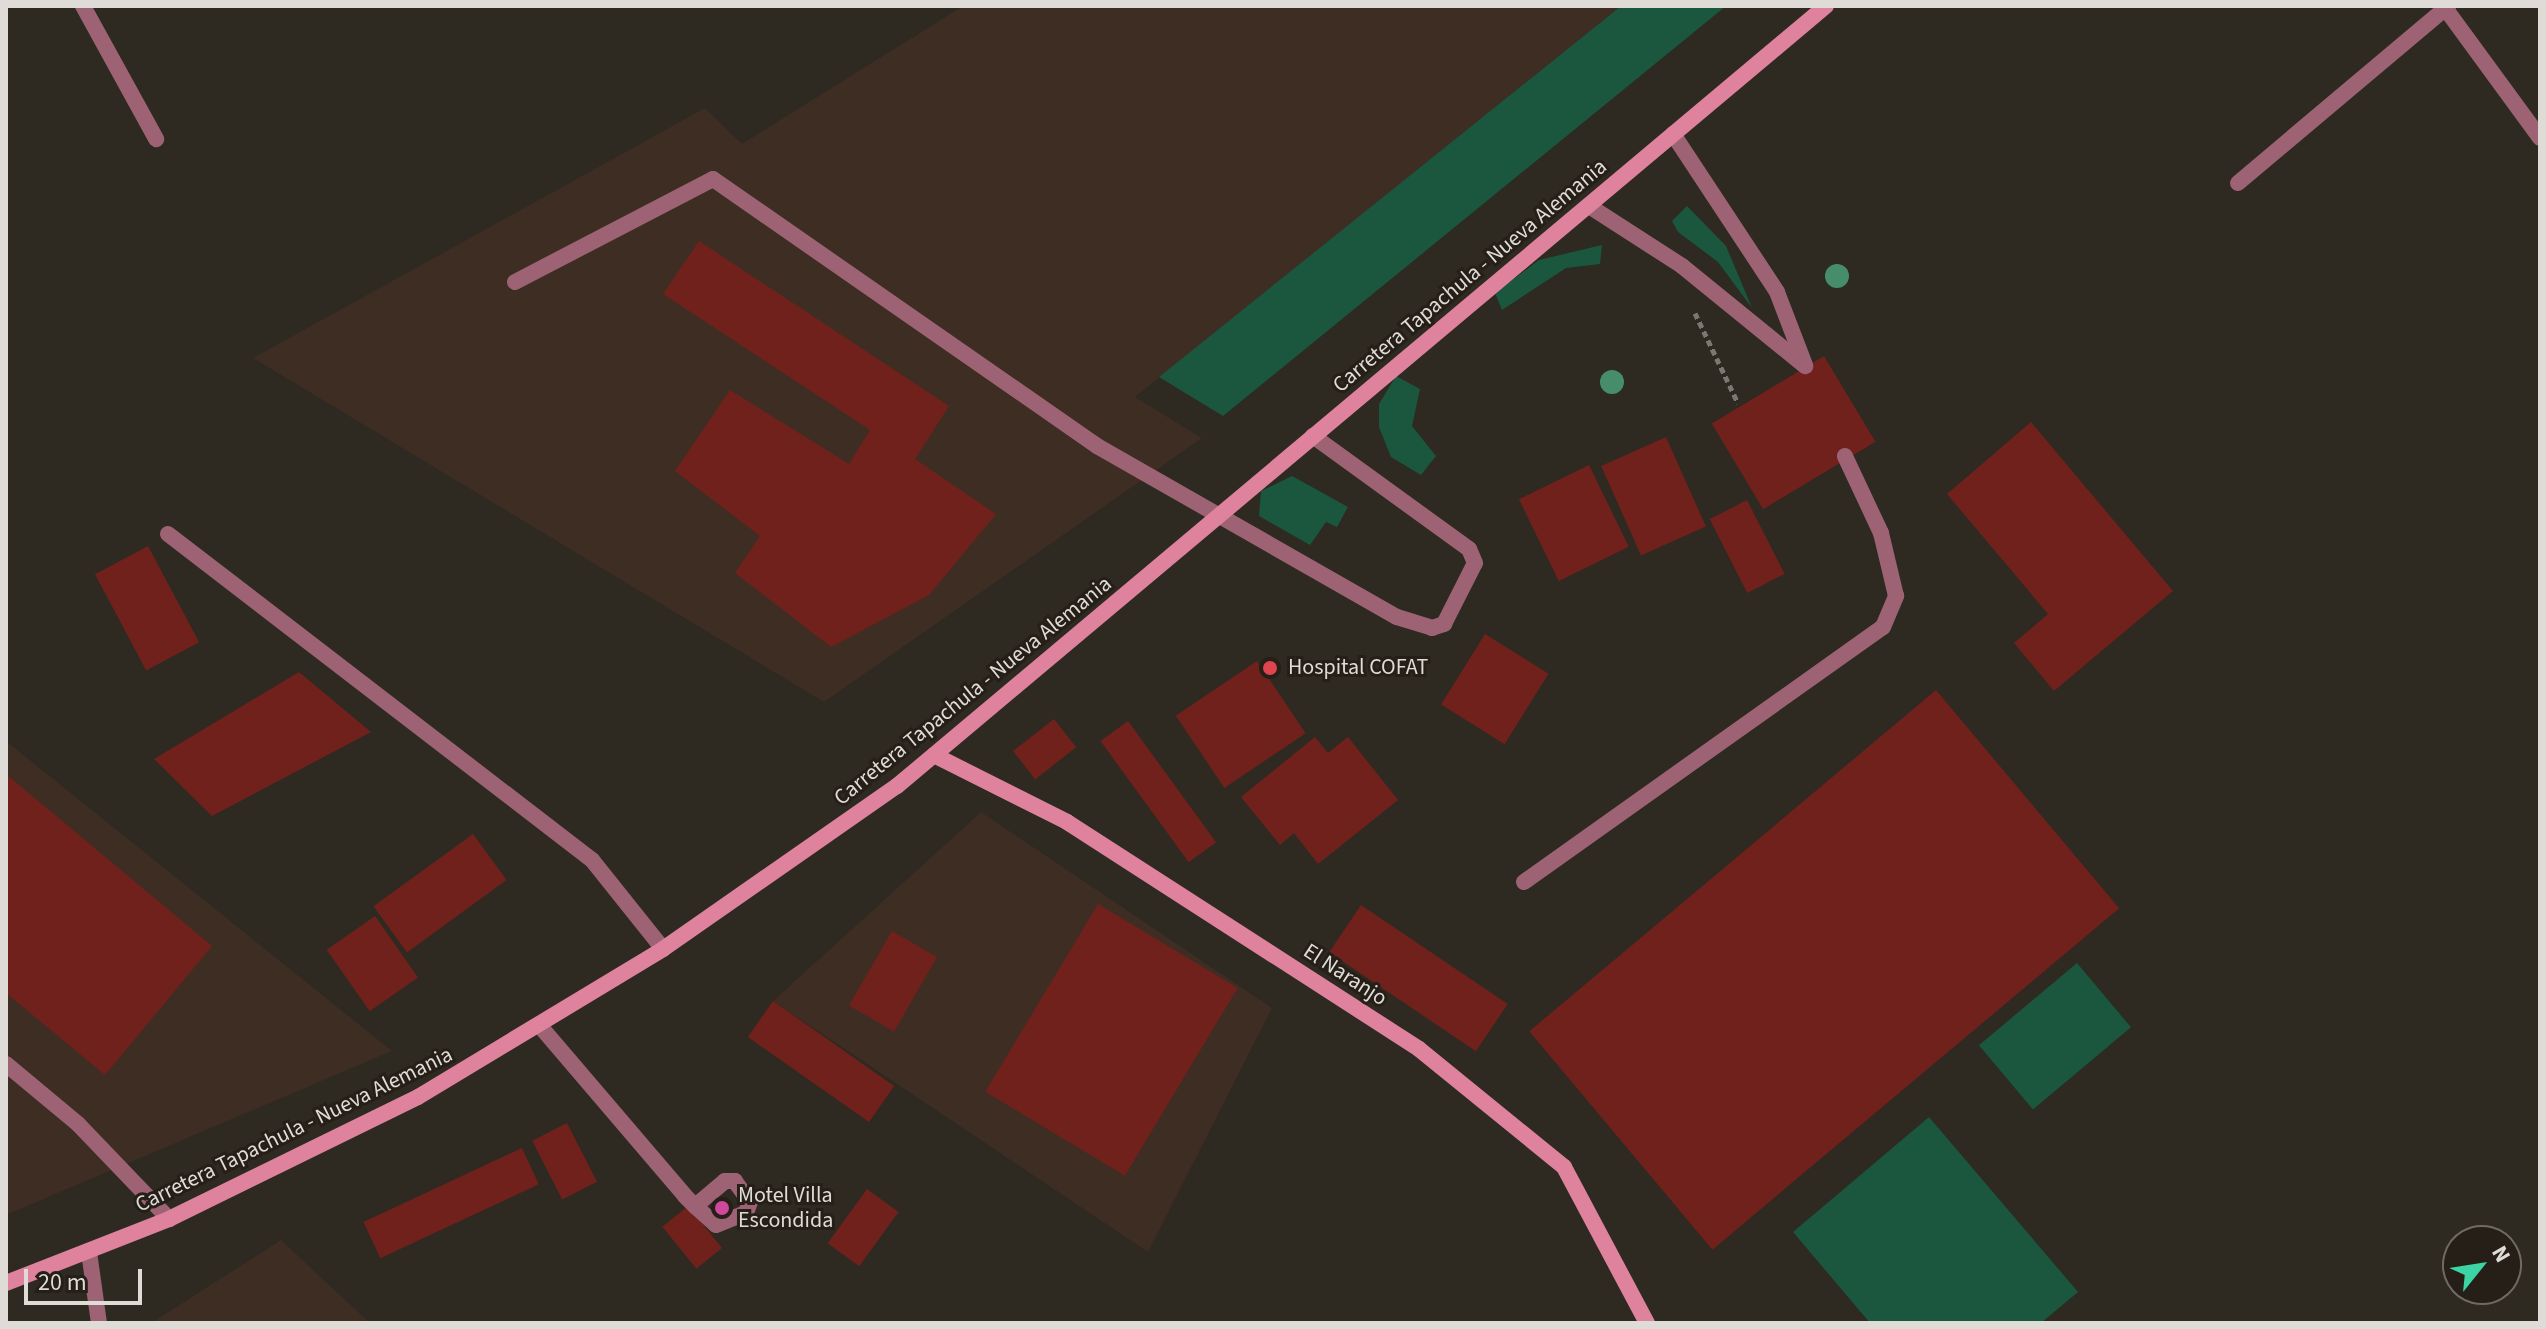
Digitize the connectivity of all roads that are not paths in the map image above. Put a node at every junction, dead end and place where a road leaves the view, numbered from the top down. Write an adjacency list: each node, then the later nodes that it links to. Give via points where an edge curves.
1 (83, 6): 6 (street)
2 (1826, 6): 4 (main road, Carretera Tapachula - Nueva Alemania)
3 (2446, 7): 5 (street); 7 (street)
4 (1673, 134): 8 (main road, Carretera Tapachula - Nueva Alemania); 8 (street, via 1777,292 1805,366 1682,266)
5 (2540, 138)
6 (156, 139)
7 (2238, 183)
8 (1589, 206): 10 (main road, Carretera Tapachula - Nueva Alemania)
9 (515, 282): 12 (street, via 713,179 1097,446)
10 (1313, 436): 12 (main road, Carretera Tapachula - Nueva Alemania); 12 (street, via 1469,549 1475,563 1444,624 1432,628 1397,617)
11 (1845, 456): 15 (street, via 1881,533 1896,596 1883,627)
12 (1225, 515): 14 (main road, Carretera Tapachula - Nueva Alemania)
13 (168, 534): 16 (street, via 592,860)
14 (934, 755): 16 (main road, Carretera Tapachula - Nueva Alemania); 24 (main road, El Naranjo, via 1067,822 1419,1049 1564,1167)
15 (1524, 882)
16 (663, 949): 17 (main road, Carretera Tapachula - Nueva Alemania)
17 (540, 1026): 19 (street); 20 (main road, Carretera Tapachula - Nueva Alemania, via 418,1097)
18 (6, 1064): 20 (street, via 78,1124)
19 (695, 1206)
20 (169, 1219): 21 (main road, Carretera Tapachula - Nueva Alemania)
21 (89, 1252): 22 (main road, Carretera Tapachula - Nueva Alemania); 23 (street)
22 (6, 1283)
23 (99, 1323)
24 (1647, 1323)

